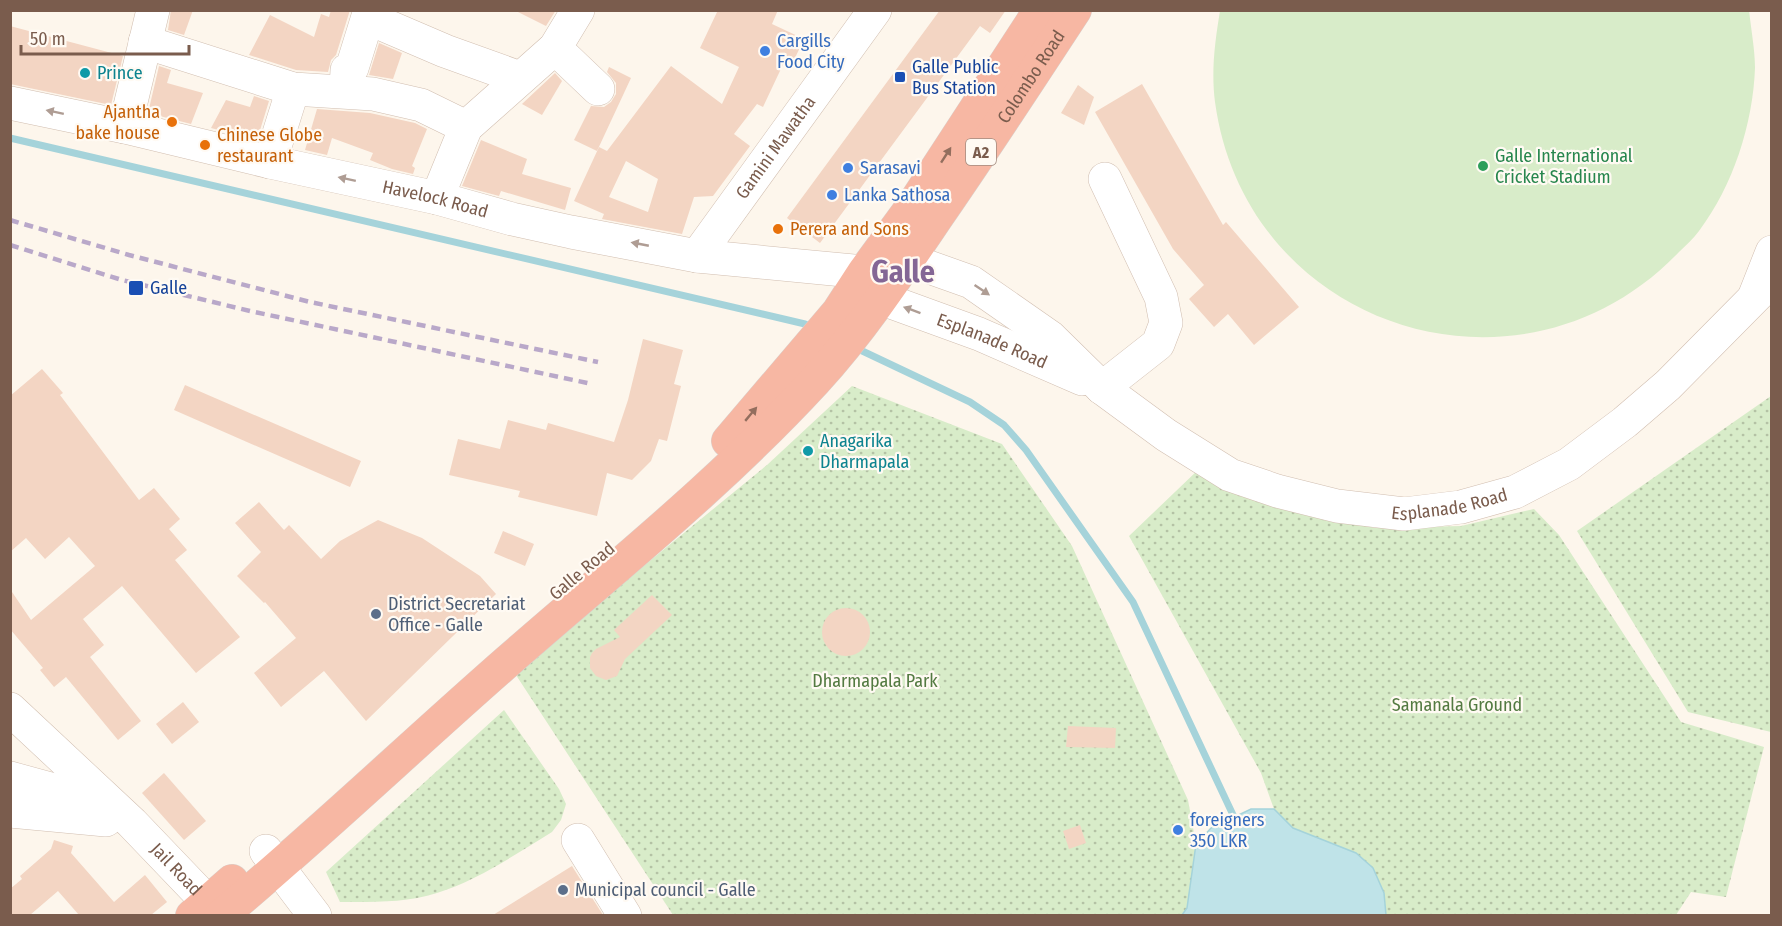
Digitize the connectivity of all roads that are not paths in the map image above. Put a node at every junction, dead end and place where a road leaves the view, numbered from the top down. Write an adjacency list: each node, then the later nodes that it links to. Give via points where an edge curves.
1 (153, 10): 7 (street)
2 (578, 10): 8 (street)
3 (875, 10): 20 (street, Gamini Mawatha)
4 (1040, 10): 23 (highway, Colombo Road / A2, one-way to 4, via 911,208)
5 (1075, 10): 21 (highway, Colombo Road / A2)
6 (369, 14): 9 (street, via 446,51); 12 (street, via 352,68 347,70)
7 (145, 42): 10 (street); 14 (street)
8 (555, 48): 9 (street); 11 (street)
9 (520, 78): 15 (street)
10 (293, 89): 12 (street); 16 (street)
11 (598, 89)
12 (346, 92): 15 (street, via 422,105)
13 (10, 103): 14 (street, Havelock Road, one-way to 13)
14 (125, 127): 16 (street, Havelock Road)
15 (466, 127): 18 (street)
16 (270, 162): 18 (street, Havelock Road, one-way to 16)
17 (1105, 179): 24 (street, via 1161,297 1166,323 1158,344)
18 (437, 198): 20 (street, Havelock Road, one-way to 18, via 512,219)
19 (1772, 252): 22 (street, Esplanade Road)
20 (697, 256): 23 (street, Havelock Road)
21 (909, 260): 23 (highway, Colombo Road / A2); 24 (street, Esplanade Road, one-way to 24, via 971,282 1050,337)
22 (1763, 287): 24 (street, Esplanade Road, via 1668,385 1569,464 1515,492 1461,507 1404,514 1337,506 1277,491 1230,475)
23 (876, 288): 24 (street, Esplanade Road, one-way to 23); 30 (highway, Galle Road / A2, via 806,370 747,451 489,678)
24 (1102, 388)
25 (10, 710): 28 (street, Jail Road)
26 (10, 778): 28 (street, via 83,798)
27 (10, 811): 28 (street)
28 (132, 823): 31 (street, Jail Road)
29 (578, 840): 33 (street)
30 (273, 859): 31 (highway, Galle Road / A2); 32 (street)
31 (207, 911)
32 (315, 915)
33 (625, 915)

